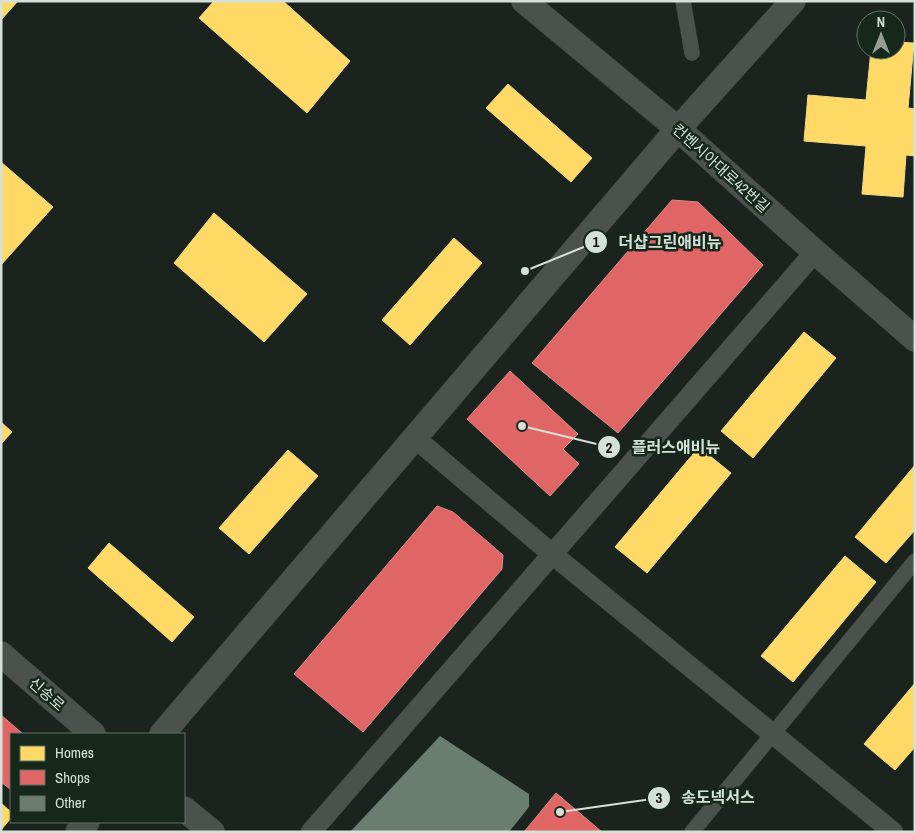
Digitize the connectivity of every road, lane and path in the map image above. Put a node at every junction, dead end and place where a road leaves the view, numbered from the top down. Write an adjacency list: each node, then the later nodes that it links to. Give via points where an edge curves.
1 (524, 1): 5 (street, 컨벤시아대로42번길)
2 (683, 1): 4 (street)
3 (792, 1): 5 (street)
4 (692, 53)
5 (678, 129): 6 (street, 컨벤시아대로42번길); 8 (street)
6 (815, 252): 7 (street, 컨벤시아대로42번길); 9 (street)
7 (915, 339)
8 (414, 438): 9 (street); 13 (street)
9 (552, 554): 14 (street); 17 (street)
10 (915, 561): 14 (street)
11 (1, 654): 12 (street, 신송로)
12 (92, 733)
13 (163, 733)
14 (772, 734): 18 (street); 19 (street)
15 (185, 810): 16 (street)
16 (212, 832)
17 (311, 832)
18 (692, 832)
19 (893, 832)

